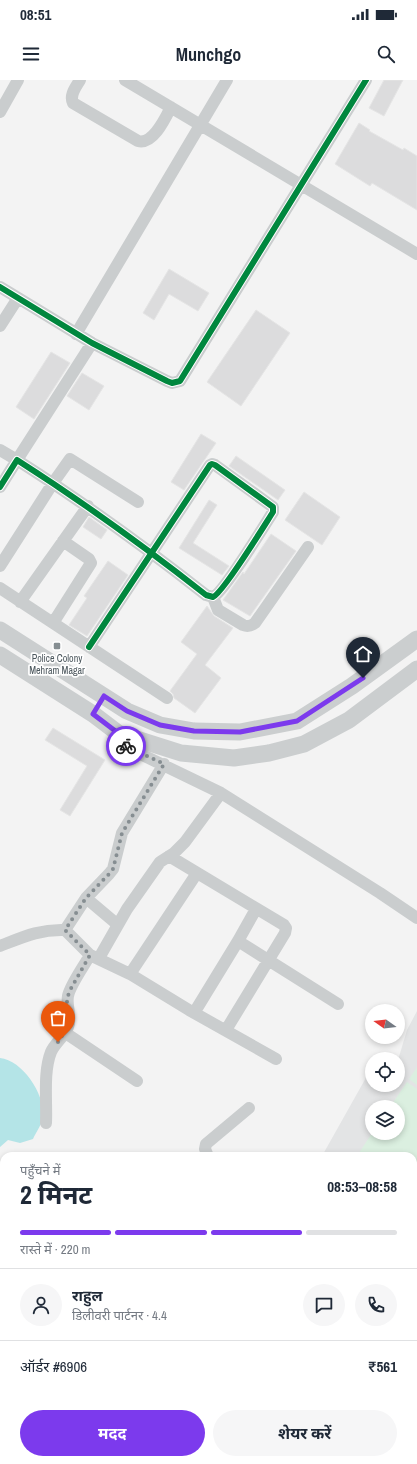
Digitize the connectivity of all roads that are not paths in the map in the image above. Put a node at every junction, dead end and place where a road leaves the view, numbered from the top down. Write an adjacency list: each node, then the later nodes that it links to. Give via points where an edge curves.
1 (18, 80): 7 (street)
2 (80, 80): 6 (street, via 72,94 73,103 138,141 150,139)
3 (125, 80): 6 (street)
4 (227, 80): 8 (street)
5 (366, 80): 9 (street)
6 (171, 107): 8 (street)
7 (0, 112)
8 (201, 124): 9 (street); 14 (street)
9 (302, 185): 10 (street); 15 (street, via 180,381 167,381)
10 (417, 254)
11 (0, 287): 12 (street)
12 (18, 298): 13 (street); 14 (street)
13 (0, 326)
14 (76, 334): 15 (street)
15 (92, 343): 17 (street)
16 (0, 450): 17 (street)
17 (18, 460): 18 (street); 19 (street)
18 (53, 483): 20 (street, via 71,459); 21 (street); 25 (street)
19 (0, 487)
20 (138, 502)
21 (88, 506): 22 (street); 24 (street)
22 (63, 541): 28 (street); 29 (street, via 91,563)
23 (308, 547): 27 (street, via 253,625 243,625 218,610)
24 (152, 553): 27 (street); 27 (street, via 211,464 272,506 273,512 232,575); 32 (street)
25 (0, 566)
26 (0, 588): 28 (street)
27 (213, 598)
28 (20, 602): 29 (street)
29 (53, 623): 32 (street)
30 (0, 630): 35 (main road)
31 (417, 639): 35 (main road, via 352,686 297,721 240,732 194,731 160,725 127,711)
32 (89, 646): 36 (street)
33 (0, 655): 37 (main road)
34 (417, 669): 38 (main road, via 350,720 304,744 269,753 234,758 181,753)
35 (104, 696): 37 (main road)
36 (166, 698)
37 (93, 714): 38 (main road)
38 (118, 733): 39 (street, via 123,744)
39 (164, 764): 40 (street); 43 (street, via 122,833 113,869)
40 (221, 793): 41 (street, via 185,842); 45 (street)
41 (169, 856): 42 (street); 46 (street, via 160,862)
42 (196, 873): 44 (street); 52 (street)
43 (86, 898): 46 (street); 47 (street)
44 (256, 909): 48 (street); 51 (street, via 286,928)
45 (417, 918)
46 (118, 925): 50 (street)
47 (65, 930): 49 (street, via 45,930); 50 (street)
48 (238, 940): 51 (street); 54 (street)
49 (0, 946)
50 (94, 957): 52 (street); 56 (street, via 69,992 69,1023)
51 (268, 959): 53 (street); 55 (street)
52 (130, 974): 54 (street)
53 (338, 1004)
54 (194, 1012): 55 (street)
55 (226, 1030): 57 (street)
56 (64, 1032): 58 (street); 60 (street, via 53,1048 48,1065)
57 (276, 1059)
58 (137, 1081)
59 (249, 1108): 61 (street, via 206,1144)
60 (46, 1123)
61 (206, 1152)

